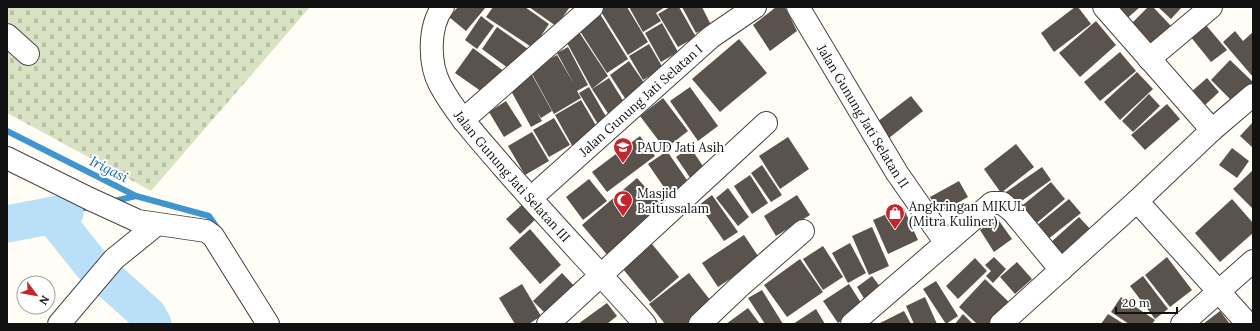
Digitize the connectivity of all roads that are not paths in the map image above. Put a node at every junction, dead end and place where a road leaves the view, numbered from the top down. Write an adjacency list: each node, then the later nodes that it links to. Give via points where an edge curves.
1 (443, 7): 11 (street, Jalan Gunung Jati Selatan III, via 434,26 434,68 440,84)
2 (592, 7): 11 (street)
3 (755, 7): 15 (street, Jalan Gunung Jati Selatan I, via 711,38)
4 (798, 7): 19 (street, Jalan Gunung Jati Selatan II, via 897,173)
5 (1104, 7): 9 (street)
6 (1211, 7): 9 (street)
7 (7, 35): 8 (street)
8 (28, 54)
9 (1150, 59): 13 (street)
10 (1253, 95): 13 (street)
11 (463, 120): 15 (street, Jalan Gunung Jati Selatan III)
12 (766, 123): 22 (street)
13 (1212, 130): 16 (street)
14 (7, 158): 17 (street, via 90,200 138,221)
15 (531, 198): 22 (street, Jalan Gunung Jati Selatan III)
16 (1137, 201): 21 (street); 23 (street)
17 (156, 225): 24 (street, via 114,260); 25 (street, via 206,231 213,236)
18 (803, 231): 28 (street)
19 (945, 242): 21 (street, via 987,205 999,202 1013,212); 29 (street)
20 (1253, 261): 23 (street)
21 (1061, 270): 30 (street)
22 (602, 275): 26 (street); 27 (street, Jalan Gunung Jati Selatan III)
23 (1219, 290): 31 (street); 32 (street)
24 (59, 324)
25 (268, 324)
26 (548, 324)
27 (645, 324)
28 (700, 324)
29 (852, 324)
30 (1001, 324)
31 (1182, 324)
32 (1248, 324)

